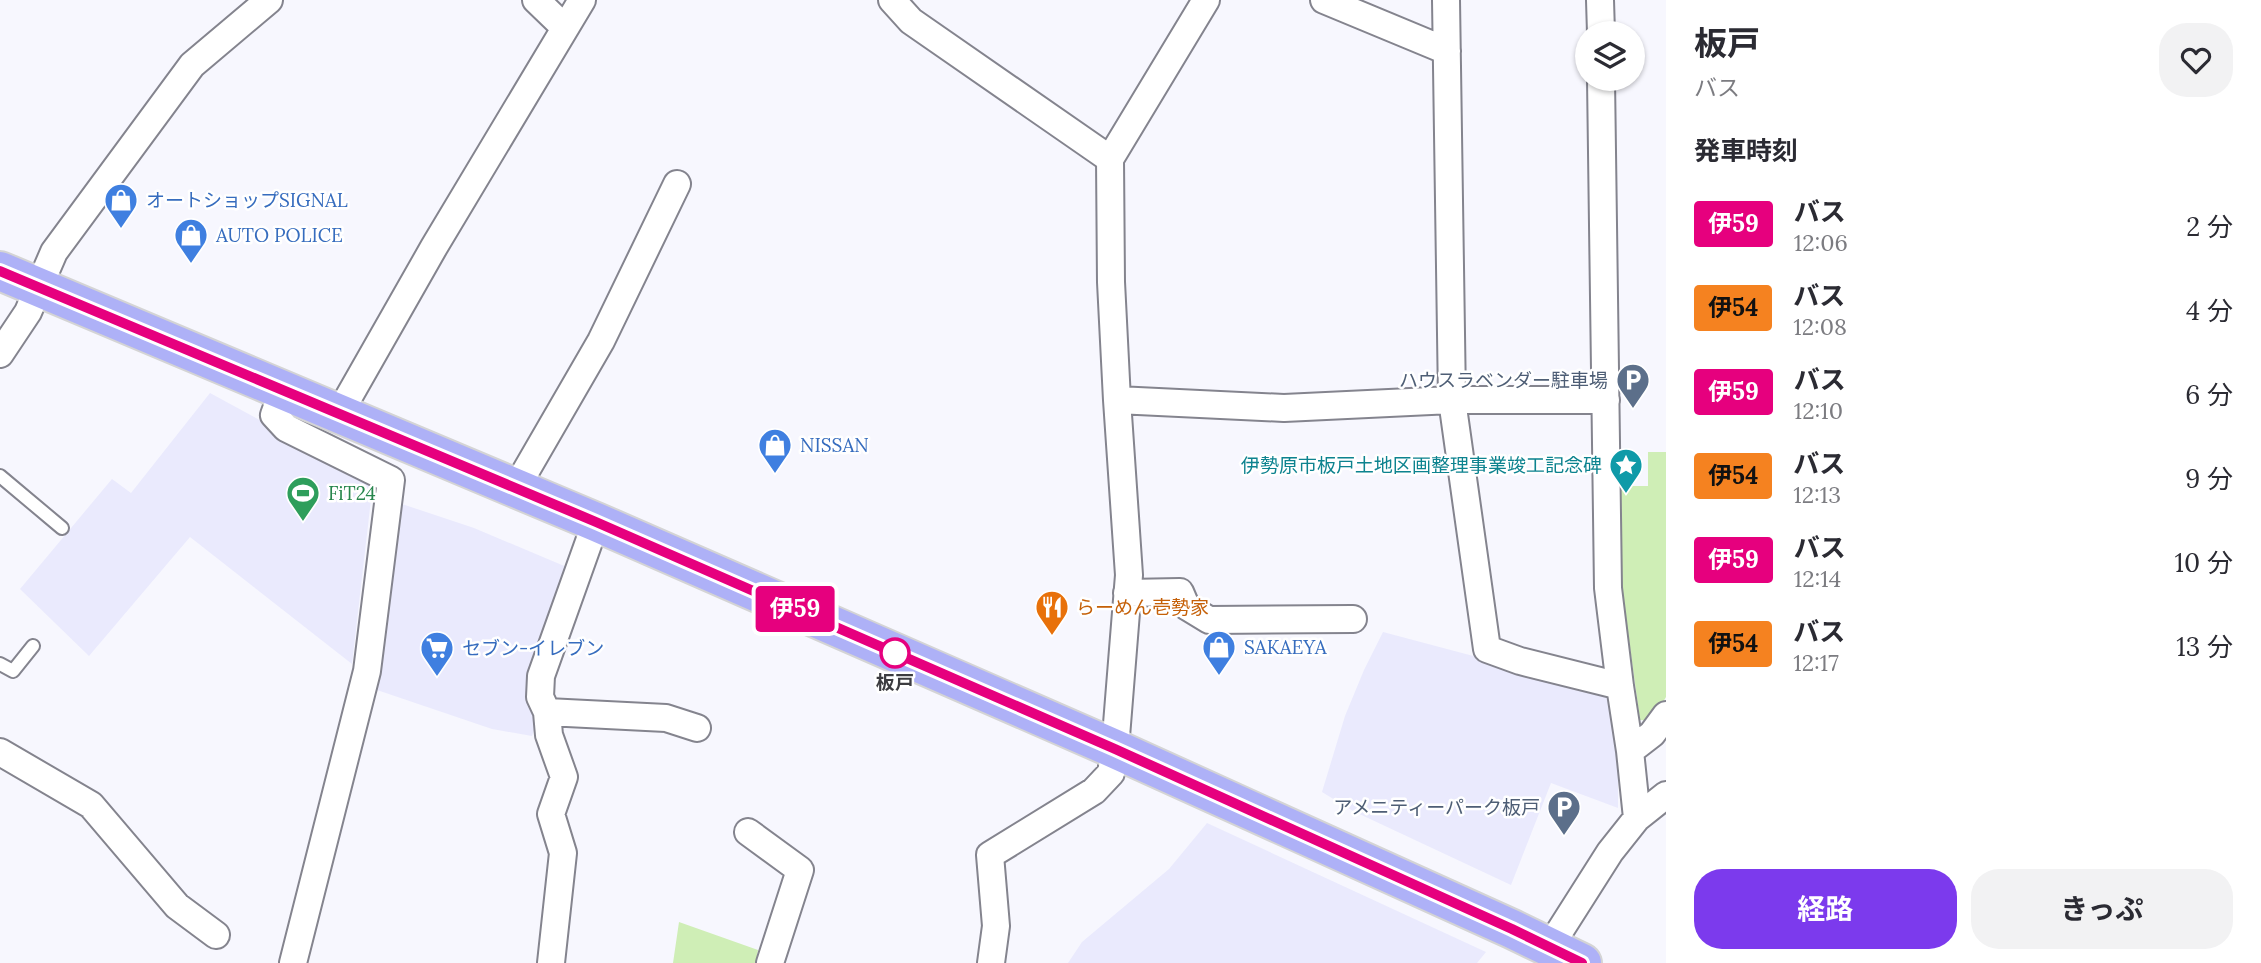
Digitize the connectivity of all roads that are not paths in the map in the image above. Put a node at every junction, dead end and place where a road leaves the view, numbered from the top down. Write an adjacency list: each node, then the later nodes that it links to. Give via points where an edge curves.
1 (269, 0): 16 (street, via 192,65 54,252)
2 (536, 0): 10 (street)
3 (582, 0): 10 (street)
4 (892, 0): 13 (street, via 911,21)
5 (1206, 0): 13 (street)
6 (1324, 0): 11 (street)
7 (1446, 0): 11 (street)
8 (1600, 0): 9 (street)
9 (1601, 21)
10 (565, 28): 22 (street)
11 (1447, 51): 20 (street)
12 (1601, 91): 21 (street)
13 (1110, 159): 19 (street)
14 (677, 184): 24 (street, via 601,341)
15 (0, 271): 16 (highway)
16 (39, 288): 17 (street); 18 (highway)
17 (0, 354)
18 (283, 390): 22 (highway); 43 (street, via 274,415 286,428 391,480 366,671)
19 (1117, 400): 20 (street, via 1284,408); 27 (street)
20 (1452, 400): 21 (street); 31 (street, via 1487,649)
21 (1606, 400): 31 (street, via 1608,588)
22 (339, 414): 24 (highway)
23 (0, 476): 26 (lane)
24 (516, 488): 25 (highway)
25 (596, 522): 32 (street, via 541,676 540,697); 35 (highway)
26 (62, 527)
27 (1127, 593): 28 (street, via 1180,592 1186,606 1209,620); 35 (street)
28 (1353, 619)
29 (33, 646): 30 (lane, via 13,671)
30 (0, 664)
31 (1620, 686): 36 (street)
32 (547, 712): 34 (street, via 666,718); 44 (street, via 564,777 551,814 563,853)
33 (1666, 715): 36 (street, via 1652,734)
34 (697, 728)
35 (1115, 749): 42 (highway); 46 (street, via 1111,773 1094,792 990,855 996,926)
36 (1630, 751): 39 (street)
37 (0, 752): 41 (street, via 91,805 177,906)
38 (1666, 795): 39 (street)
39 (1637, 818): 42 (street, via 1609,852)
40 (748, 832): 45 (street, via 800,870)
41 (216, 935)
42 (1566, 955)
43 (293, 963)
44 (551, 963)
45 (770, 963)
46 (991, 963)

